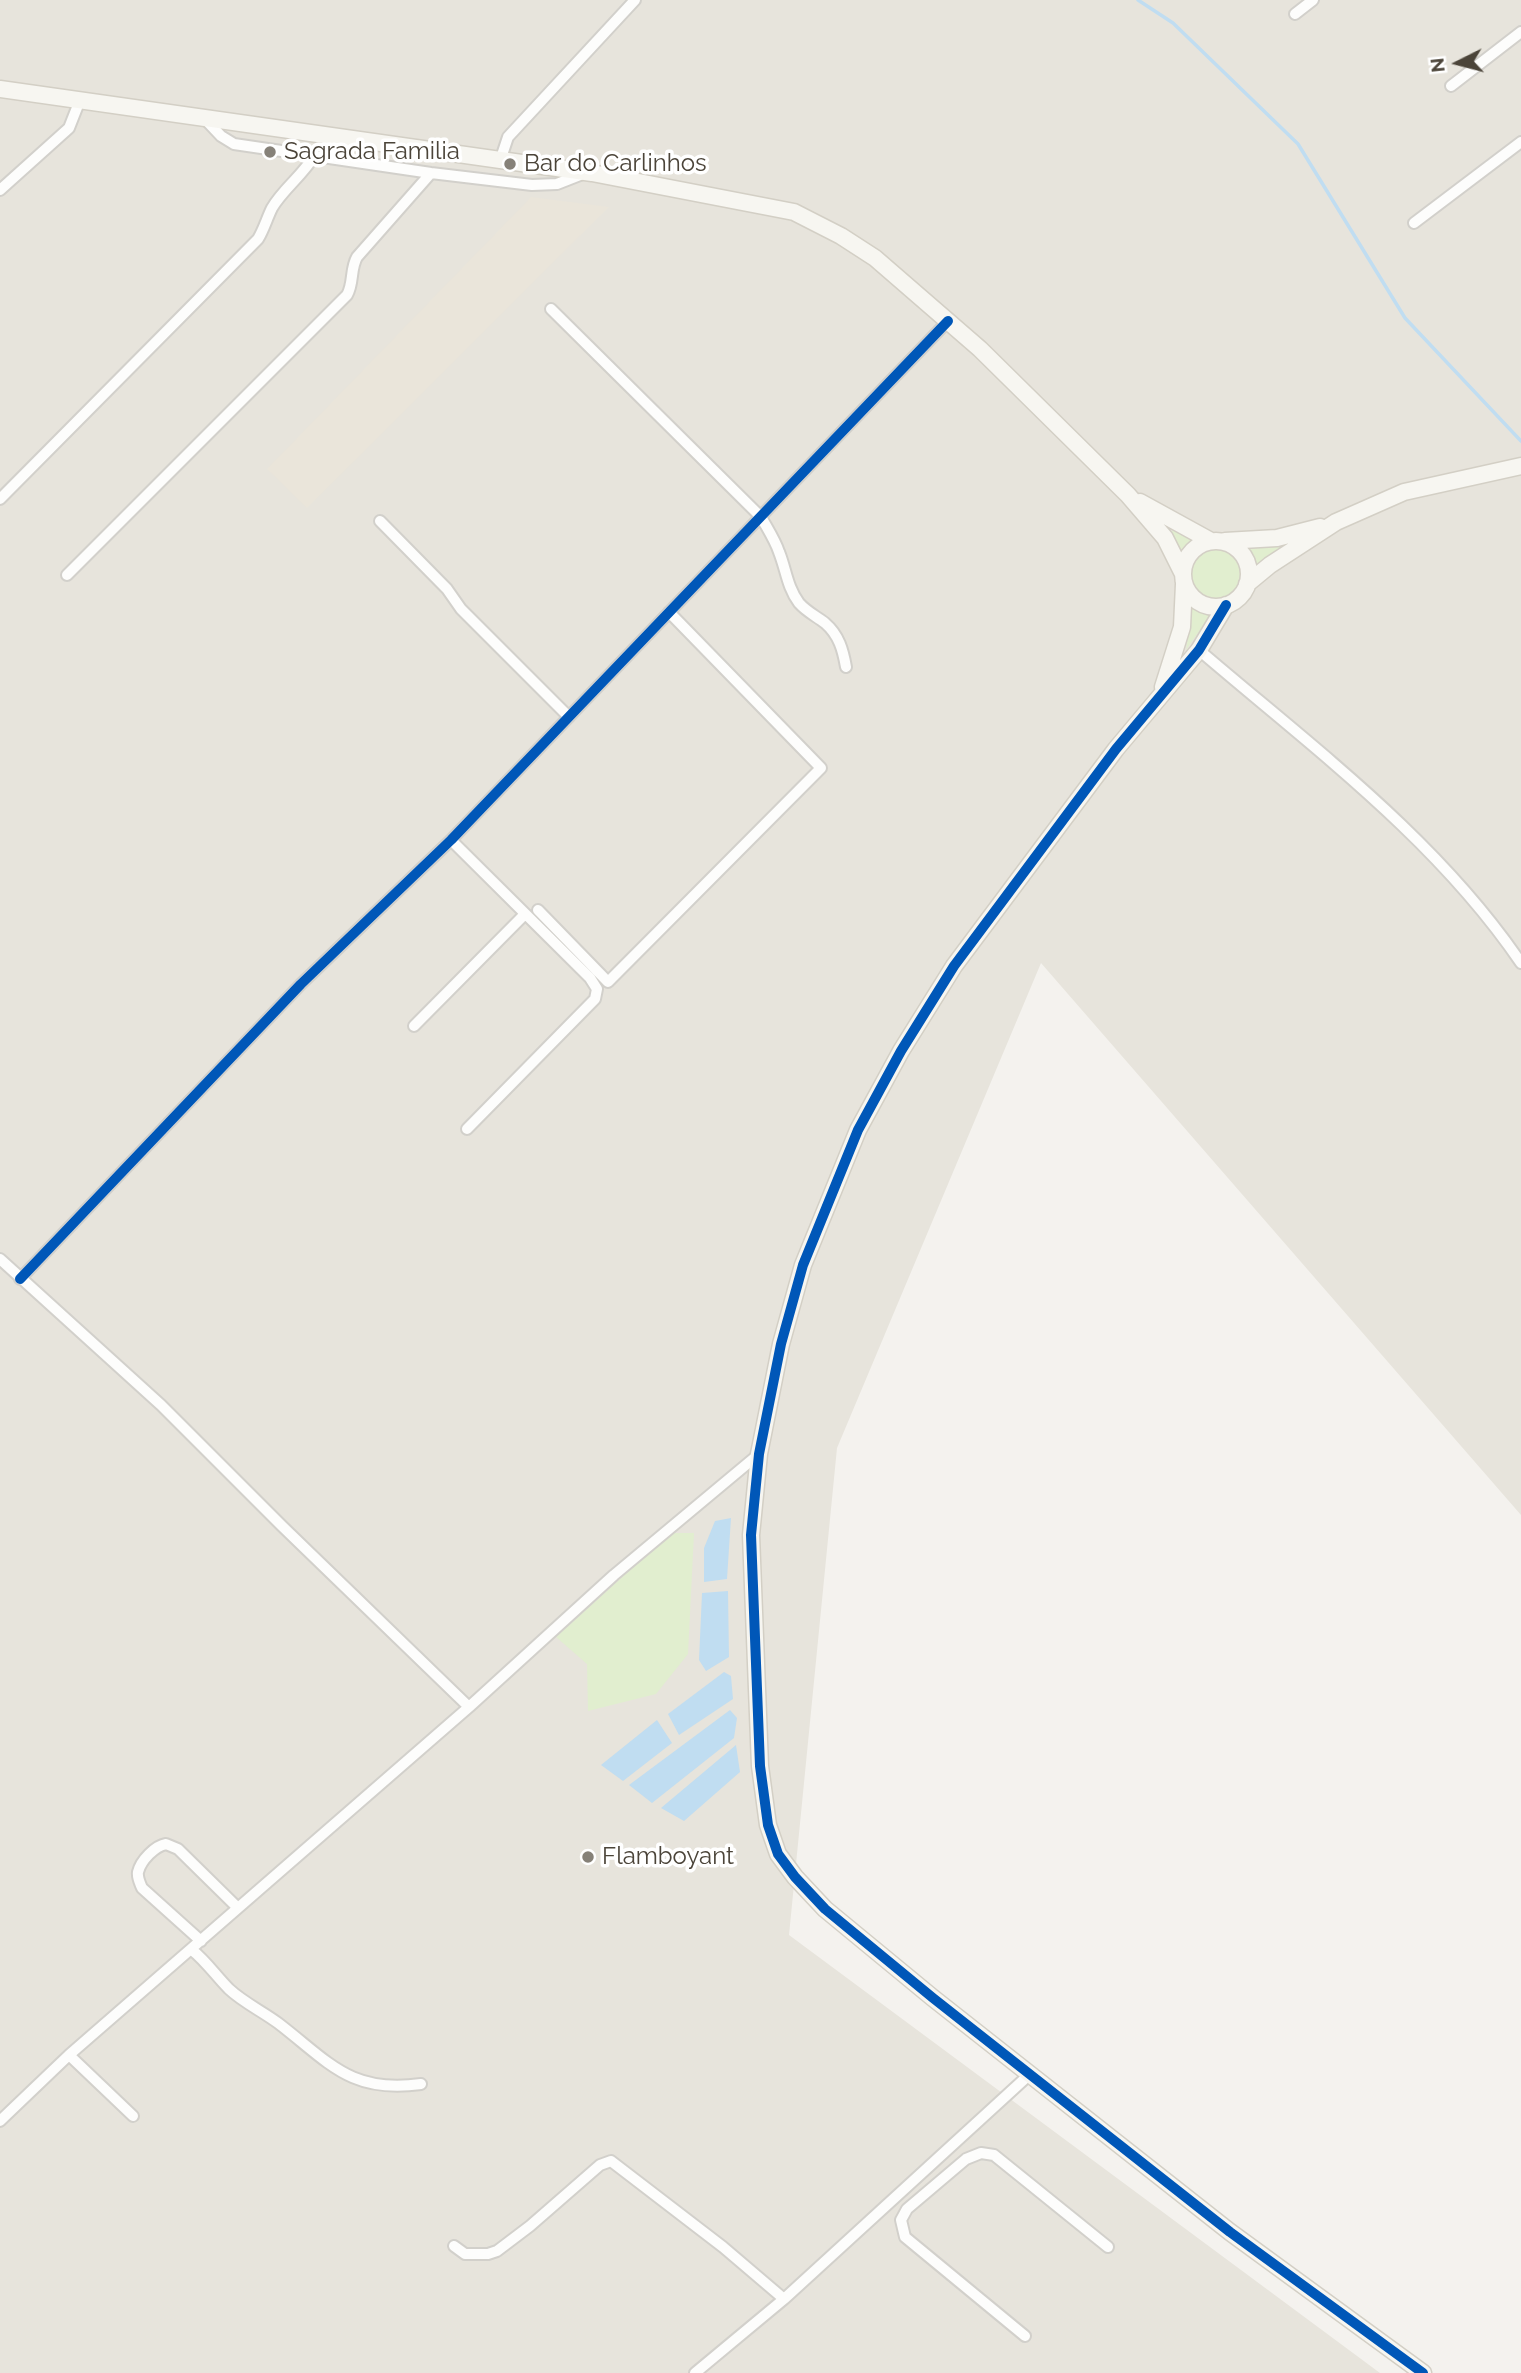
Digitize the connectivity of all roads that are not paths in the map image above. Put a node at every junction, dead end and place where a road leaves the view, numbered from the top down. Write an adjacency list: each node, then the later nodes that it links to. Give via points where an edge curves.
1 (635, 0): 11 (street, via 508,137)
2 (1313, 0): 3 (street)
3 (1296, 13)
4 (1521, 32): 5 (street)
5 (1451, 86)
6 (0, 89): 7 (street)
7 (80, 100): 8 (street); 14 (street, via 69,128)
8 (205, 119): 10 (street, via 234,144); 11 (street)
9 (1521, 142): 15 (street)
10 (314, 156): 12 (street); 20 (street, via 272,208 257,239)
11 (500, 161): 13 (street)
12 (431, 173): 13 (street, via 533,184 557,184); 25 (street, via 357,257 347,295)
13 (586, 173): 17 (street, via 794,212 875,258)
14 (0, 190)
15 (1414, 223)
16 (551, 309): 21 (street)
17 (948, 321): 19 (street); 21 (street)
18 (1521, 466): 23 (street, via 1404,492)
19 (1128, 495): 24 (street); 26 (street, via 1165,538)
20 (0, 499)
21 (761, 517): 29 (street); 32 (street, via 779,551 788,584 808,612 836,636)
22 (380, 521): 34 (street)
23 (1336, 522): 24 (street, via 1277,538); 27 (street)
24 (1216, 541): 26 (street, via 1191,551); 27 (street, via 1241,552 1247,562)
25 (67, 575)
26 (1183, 578): 28 (street, via 1196,601); 30 (street)
27 (1247, 584): 28 (street, via 1236,601)
28 (1226, 605): 31 (street)
29 (669, 612): 34 (street); 36 (street, via 821,768 608,982)
30 (1178, 642): 31 (street, via 1185,653); 33 (street)
31 (1199, 650): 33 (street); 38 (street, via 1404,825 1484,913)
32 (846, 667)
33 (1159, 696): 43 (street, via 954,966 864,1119 803,1265)
34 (569, 717): 35 (street)
35 (451, 840): 37 (street); 42 (street, via 302,984)
36 (538, 910)
37 (525, 914): 39 (street); 40 (street, via 590,978 597,995)
38 (1521, 962)
39 (414, 1026)
40 (467, 1129)
41 (0, 1259): 42 (street)
42 (20, 1279): 44 (street, via 161,1405)
43 (759, 1454): 44 (street, via 614,1575); 49 (street, via 751,1535 753,1623 760,1766 773,1842 786,1867 825,1909)
44 (469, 1707): 45 (street)
45 (238, 1908): 46 (street); 46 (street, via 178,1849 166,1844 155,1847 138,1869 138,1881)
46 (201, 1941): 47 (street)
47 (192, 1950): 48 (street); 50 (street, via 231,1990 328,2065 381,2086)
48 (69, 2055): 51 (street); 52 (street)
49 (1030, 2074): 53 (street); 60 (street, via 1230,2232)
50 (421, 2084)
51 (133, 2116)
52 (0, 2121)
53 (921, 2173): 54 (street); 57 (street)
54 (934, 2186): 56 (street, via 966,2159 981,2152 993,2155); 58 (street, via 907,2209 901,2220 905,2237)
55 (454, 2246): 57 (street, via 465,2253 497,2250 600,2165 611,2161)
56 (1108, 2247)
57 (784, 2299): 59 (street)
58 (1025, 2336)
59 (695, 2373)
60 (1423, 2373)

